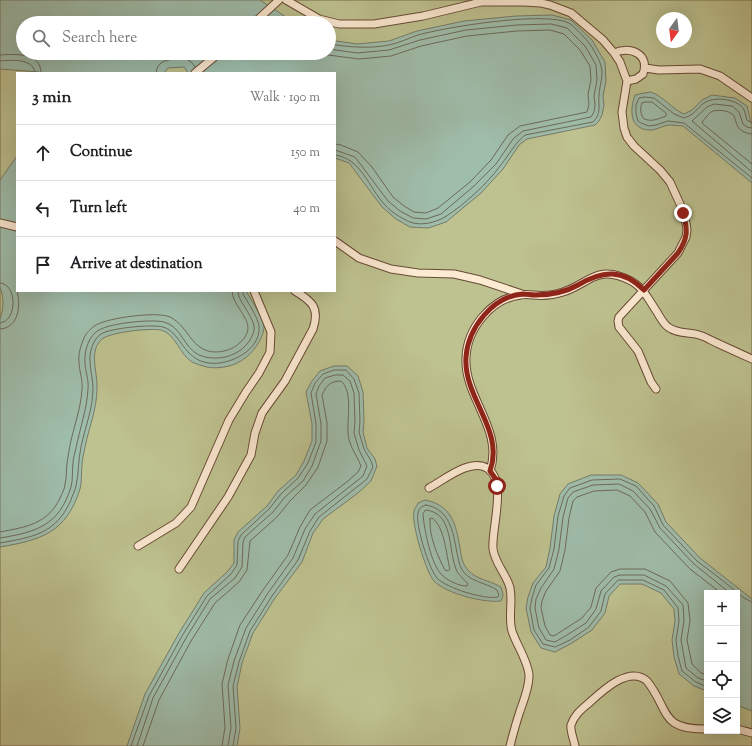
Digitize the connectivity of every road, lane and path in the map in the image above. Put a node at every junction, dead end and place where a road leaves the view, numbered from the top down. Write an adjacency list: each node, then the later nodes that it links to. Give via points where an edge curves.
1 (286, 0): 4 (lane)
2 (277, 2): 3 (lane)
3 (262, 16)
4 (314, 16)
5 (336, 23): 6 (lane, via 374,24 423,16 481,2 541,3 571,13 603,40)
6 (614, 53): 8 (lane, via 621,50 632,51 642,58); 10 (lane)
7 (211, 60): 9 (lane)
8 (645, 68): 10 (lane, via 639,78); 11 (lane, via 700,69 720,76)
9 (196, 72)
10 (626, 81): 16 (lane, via 622,112 627,137 670,182 680,204 687,230 683,246 678,253)
11 (752, 98)
12 (0, 223): 13 (lane)
13 (16, 227)
14 (336, 242): 15 (lane, via 359,258 391,269 454,274)
15 (499, 286): 19 (lane); 20 (lane)
16 (644, 290): 19 (lane, via 632,280 603,274 559,293); 21 (lane, via 667,326 679,332 699,335); 22 (lane, via 618,322 619,327 638,351)
17 (254, 292): 25 (lane, via 271,332 270,352 229,420 191,507 176,523)
18 (297, 292): 26 (lane, via 308,298 313,305 316,320 313,329 285,382 262,412 251,454 228,497)
19 (522, 294): 20 (lane)
20 (500, 302): 23 (lane, via 480,319 473,332 466,358 471,387 492,438 494,454)
21 (752, 359)
22 (656, 389)
23 (490, 471): 24 (lane, via 482,466 468,466); 30 (lane, via 497,486 497,511 492,541 494,552 510,589 512,630 529,672 528,685)
24 (429, 488)
25 (138, 546)
26 (179, 569)
27 (704, 729): 31 (lane, via 680,727 663,710 648,681 634,676 625,677 596,696 573,719 571,728)
28 (740, 730): 29 (lane)
29 (752, 733)
30 (510, 746)
31 (575, 746)

